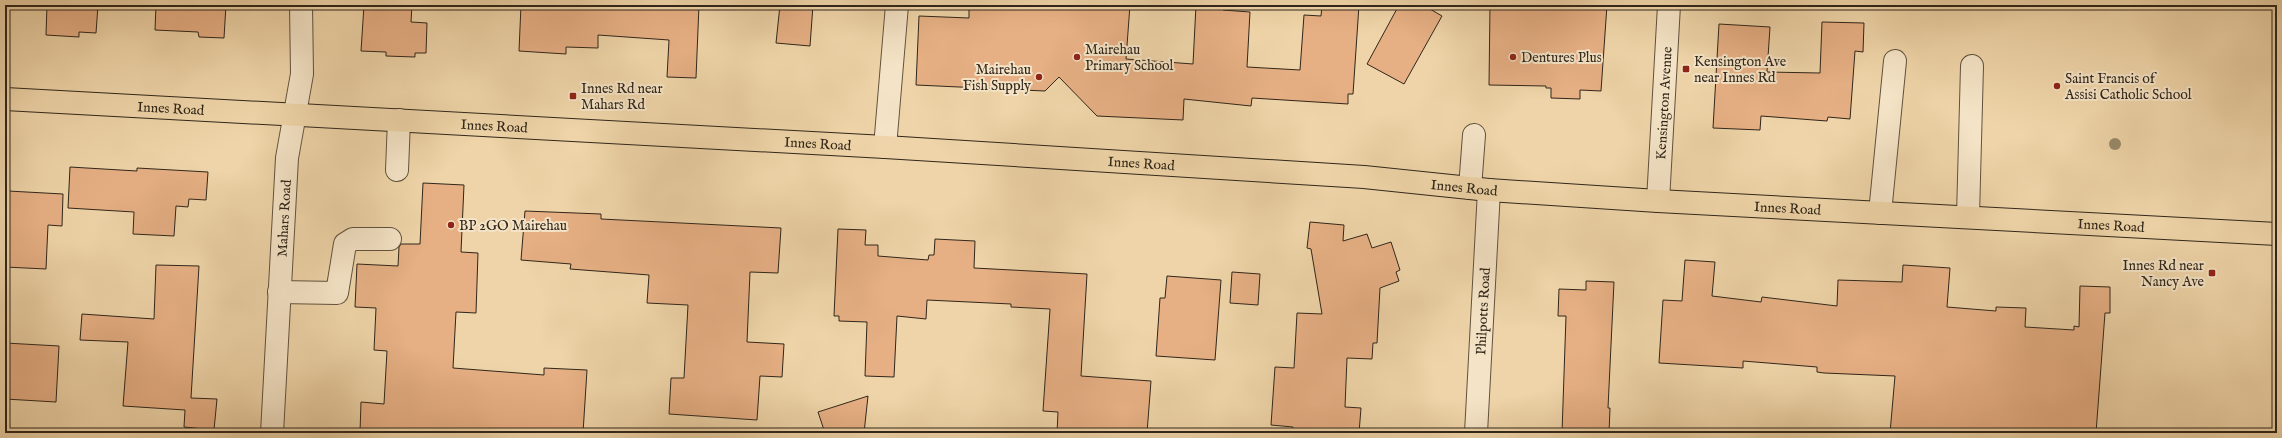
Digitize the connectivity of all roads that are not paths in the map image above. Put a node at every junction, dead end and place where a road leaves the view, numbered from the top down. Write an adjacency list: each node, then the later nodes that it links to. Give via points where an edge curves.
1 (301, 5): 7 (street, Mahars Road, via 302,74)
2 (897, 5): 10 (street)
3 (1669, 5): 13 (street, Kensington Avenue)
4 (1895, 60): 14 (street)
5 (1972, 66): 15 (street)
6 (5, 99): 7 (main road, Innes Road)
7 (295, 115): 8 (main road, Innes Road); 18 (street, Mahars Road, via 287,158)
8 (399, 120): 10 (main road, Innes Road); 11 (street)
9 (1474, 135): 12 (street, Philpotts Road)
10 (885, 147): 12 (main road, Innes Road, via 1364,177)
11 (397, 170)
12 (1480, 189): 13 (main road, Innes Road); 20 (street, Philpotts Road)
13 (1658, 201): 14 (main road, Innes Road)
14 (1880, 213): 15 (main road, Innes Road)
15 (1968, 216): 16 (main road, Innes Road)
16 (2277, 234)
17 (390, 239): 18 (street, via 353,239 345,244 337,293)
18 (279, 292): 19 (street, Mahars Road)
19 (272, 433)
20 (1476, 433)

